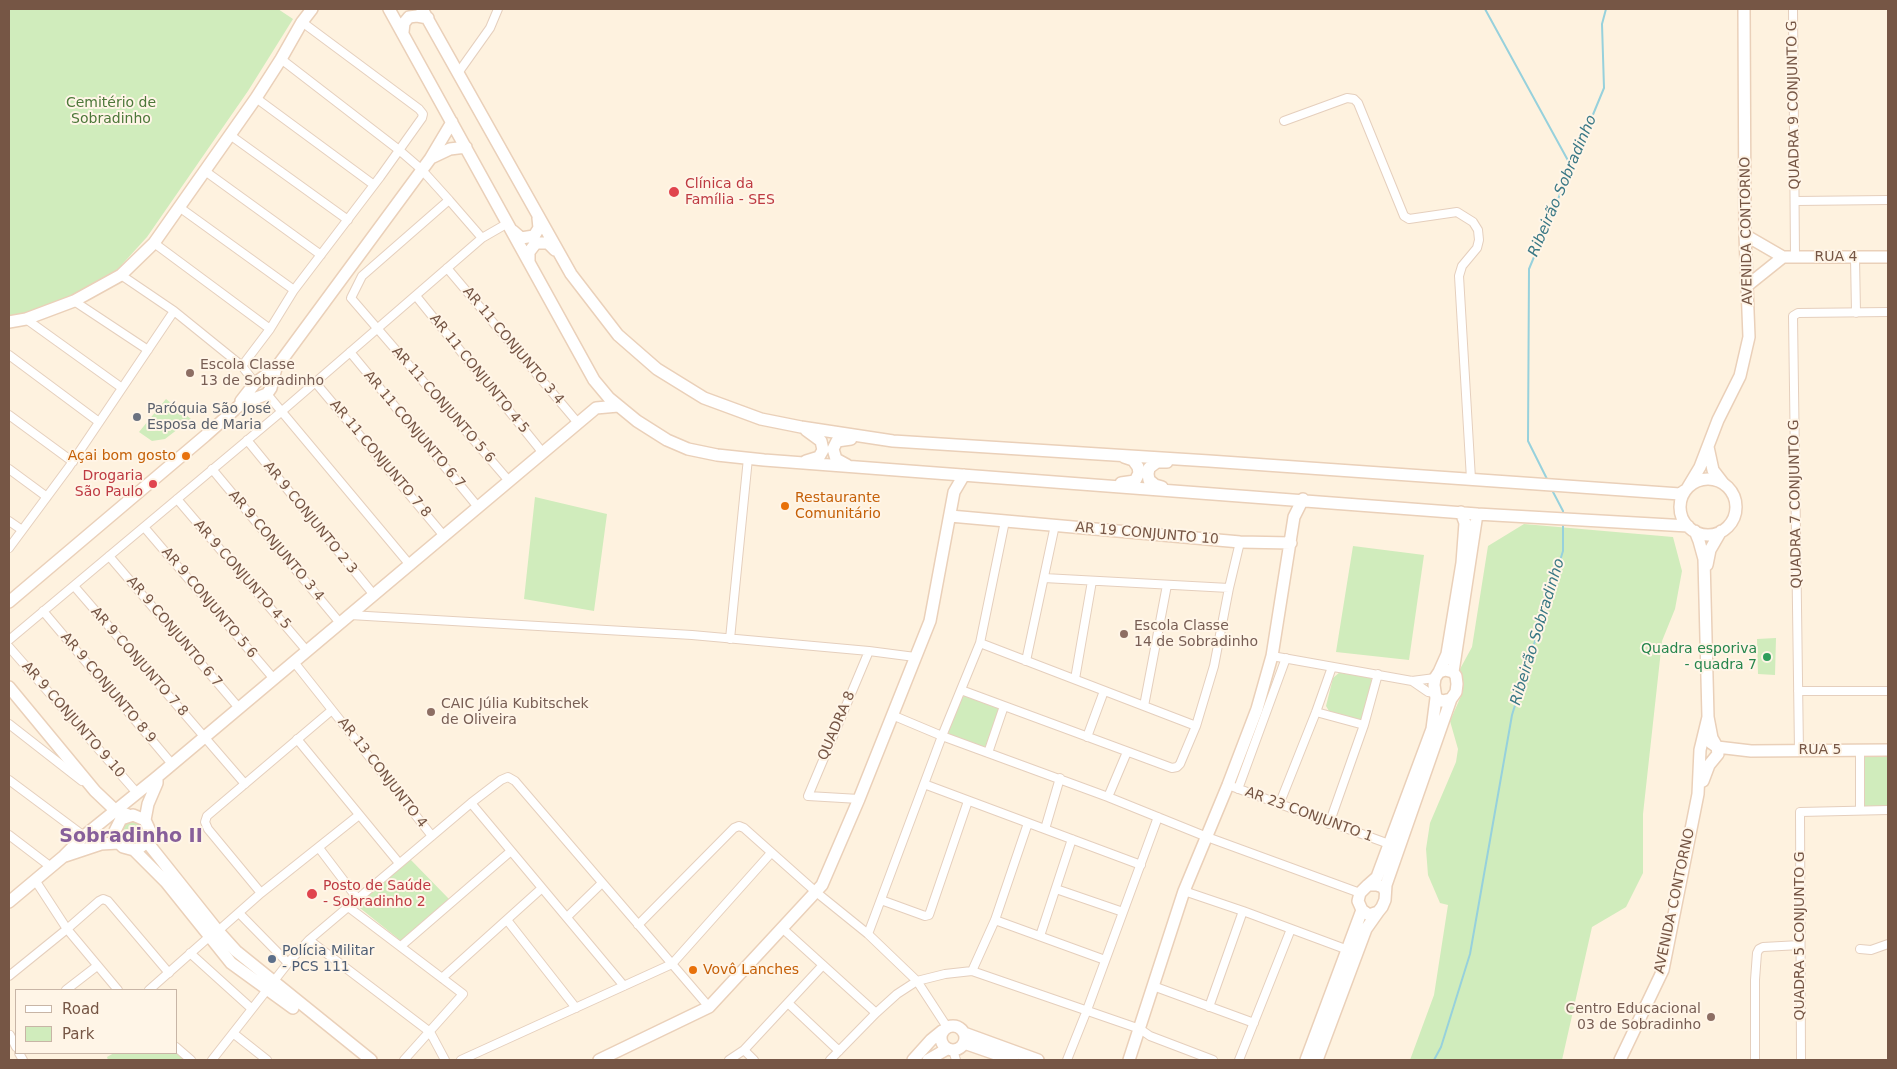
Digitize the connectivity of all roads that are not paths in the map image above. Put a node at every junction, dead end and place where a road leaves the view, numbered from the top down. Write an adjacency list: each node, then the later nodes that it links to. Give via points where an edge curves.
1 (312, 9): 8 (street)
2 (390, 9): 3 (street); 9 (street)
3 (402, 9)
4 (498, 9): 11 (street, via 490,28)
5 (1744, 9): 29 (street, AVENIDA CONTORNO)
6 (1793, 9): 24 (street, QUADRA 9 CONJUNTO G)
7 (425, 13): 9 (street, via 409,17); 11 (street)
8 (302, 22): 10 (street); 17 (street, via 419,108 422,118)
9 (403, 32): 14 (street)
10 (281, 59): 12 (street); 17 (street)
11 (458, 73): 26 (street)
12 (256, 98): 15 (street); 21 (street)
13 (1284, 121): 84 (street, via 1348,98 1354,99 1404,216 1409,219 1457,212 1473,222 1478,230 1477,248 1462,266 1459,276)
14 (452, 122): 16 (street); 18 (street)
15 (230, 135): 20 (street); 27 (street)
16 (466, 147): 18 (street, via 450,149); 28 (street)
17 (399, 150): 19 (street); 21 (street)
18 (430, 159): 19 (street)
19 (420, 169): 22 (street); 56 (street)
20 (205, 171): 25 (street); 33 (street)
21 (374, 185): 27 (street)
22 (449, 200): 30 (street); 51 (street, AR 11 CONJUNTO 5 6, via 362,276 351,298)
23 (1888, 200): 24 (street)
24 (1796, 201): 35 (street, QUADRA 9 CONJUNTO G)
25 (179, 207): 31 (street); 42 (street)
26 (537, 216): 28 (street, via 539,228 534,236 521,238); 32 (street)
27 (348, 220): 33 (street)
28 (510, 226): 30 (street); 38 (street)
29 (1746, 235): 34 (street); 41 (street, AVENIDA CONTORNO)
30 (482, 238): 39 (street)
31 (154, 243): 40 (street); 50 (street)
32 (557, 251): 38 (street, via 548,242 536,243 529,252); 69 (street, via 570,274 618,335 657,369 704,398 761,419)
33 (320, 255): 42 (street)
34 (1783, 257): 35 (street, RUA 4); 41 (street)
35 (1795, 257): 36 (street, RUA 4)
36 (1855, 257): 37 (street, RUA 4); 47 (street)
37 (1888, 257)
38 (529, 263): 59 (street)
39 (447, 268): 43 (street); 68 (street, AR 11 CONJUNTO 3 4)
40 (121, 275): 44 (street); 45 (street)
41 (1748, 285): 72 (street, AVENIDA CONTORNO, via 1749,337 1745,359)
42 (294, 290): 50 (street)
43 (416, 296): 51 (street); 73 (street, AR 11 CONJUNTO 4 5)
44 (74, 301): 48 (street); 52 (street)
45 (174, 311): 52 (street); 55 (street)
46 (1888, 312): 47 (street)
47 (1856, 313): 145 (street, QUADRA 7 CONJUNTO G, via 1798,313 1793,316)
48 (26, 320): 49 (street); 60 (street)
49 (9, 322)
50 (270, 329): 55 (street)
51 (377, 329): 53 (street); 85 (street, AR 11 CONJUNTO 5 6)
52 (148, 350): 60 (street)
53 (350, 352): 57 (street); 95 (street, AR 11 CONJUNTO 6 7)
54 (9, 355): 67 (street)
55 (242, 366): 58 (street)
56 (276, 368): 58 (street); 61 (street)
57 (315, 382): 65 (street); 107 (street, AR 11 CONJUNTO 7 8)
58 (255, 384): 61 (street, via 266,382); 61 (street, via 253,394); 62 (street)
59 (600, 387): 63 (street); 64 (street)
60 (122, 388): 67 (street)
61 (266, 394): 62 (street); 65 (street)
62 (241, 404): 120 (street)
63 (618, 406): 64 (street); 75 (street, via 667,440 688,449)
64 (596, 408): 68 (street)
65 (281, 412): 70 (street); 112 (street)
66 (9, 414): 77 (street)
67 (99, 422): 77 (street)
68 (578, 423): 73 (street)
69 (801, 427): 71 (street); 78 (street, via 821,441 823,450 819,457)
70 (247, 440): 81 (street); 119 (street, AR 9 CONJUNTO 2 3)
71 (893, 441): 74 (street); 79 (street, via 838,441 833,449 836,459)
72 (1708, 445): 87 (street, via 1713,470); 88 (street, AVENIDA CONTORNO, via 1700,467)
73 (543, 453): 85 (street)
74 (1122, 456): 76 (street); 86 (street, via 1138,466 1139,474 1134,481)
75 (748, 458): 78 (street); 124 (street)
76 (1209, 461): 84 (street); 89 (street, via 1157,462 1149,468 1149,480)
77 (73, 462): 91 (street)
78 (802, 462): 79 (street)
79 (849, 466): 82 (street)
80 (9, 468): 91 (street)
81 (212, 469): 93 (street); 123 (street, AR 9 CONJUNTO 3 4)
82 (941, 473): 83 (street); 90 (street, via 951,482)
83 (964, 475): 86 (street); 90 (street)
84 (1471, 479): 88 (street, via 1680,494)
85 (509, 481): 95 (street)
86 (1077, 483): 89 (street)
87 (1723, 483): 88 (street, via 1705,479); 106 (street, via 1730,490 1736,508 1729,525)
88 (1686, 489): 104 (street, via 1681,498 1680,513)
89 (1171, 490): 92 (street)
90 (954, 492): 98 (street)
91 (47, 497): 105 (street)
92 (1281, 498): 94 (street); 99 (street, via 1289,505)
93 (177, 499): 103 (street); 128 (street, AR 9 CONJUNTO 4 5)
94 (1303, 499): 96 (street); 99 (street)
95 (478, 507): 107 (street)
96 (1461, 512): 97 (street); 138 (street, via 1465,523 1462,563 1447,654)
97 (1477, 514): 104 (street); 136 (street)
98 (950, 516): 101 (street, AR 19 CONJUNTO 10); 131 (street, via 930,621)
99 (1294, 517): 109 (street)
100 (9, 521): 105 (street)
101 (1005, 521): 102 (street, AR 19 CONJUNTO 10); 126 (street)
102 (1055, 526): 108 (street, AR 19 CONJUNTO 10); 113 (street)
103 (144, 527): 111 (street); 139 (street, AR 9 CONJUNTO 5 6)
104 (1691, 529): 106 (street, via 1703,534); 115 (street, AVENIDA CONTORNO, via 1703,554)
105 (22, 530): 110 (street)
106 (1721, 531): 115 (street, AVENIDA CONTORNO, via 1710,550)
107 (444, 536): 112 (street)
108 (1240, 542): 109 (street, AR 19 CONJUNTO 10); 118 (street)
109 (1291, 543): 130 (street)
110 (9, 548)
111 (109, 556): 117 (street); 151 (street, AR 9 CONJUNTO 6 7)
112 (410, 565): 119 (street)
113 (1044, 578): 114 (street); 133 (street)
114 (1092, 581): 116 (street); 140 (street)
115 (1706, 581): 155 (street, AVENIDA CONTORNO)
116 (1167, 585): 118 (street); 150 (street)
117 (74, 586): 121 (street); 161 (street, AR 9 CONJUNTO 7 8)
118 (1229, 588): 158 (street, via 1214,666)
119 (374, 595): 122 (street)
120 (9, 602)
121 (43, 611): 125 (street); 170 (street, AR 9 CONJUNTO 8 9)
122 (350, 615): 123 (street); 124 (street)
123 (340, 623): 128 (street)
124 (730, 639): 129 (street)
125 (9, 640)
126 (980, 643): 133 (street); 143 (street)
127 (9, 647): 178 (street, AR 9 CONJUNTO 9 10)
128 (307, 651): 134 (street)
129 (869, 651): 131 (street); 181 (street, QUADRA 8, via 808,796)
130 (1272, 656): 132 (street); 176 (street)
131 (915, 657): 154 (street)
132 (1286, 658): 135 (street); 176 (street)
133 (1026, 661): 140 (street)
134 (294, 662): 139 (street); 152 (street, AR 13 CONJUNTO 4)
135 (1332, 667): 137 (street); 153 (street)
136 (1453, 672): 138 (street, via 1445,670); 148 (street, via 1457,684)
137 (1378, 674): 141 (street); 157 (street)
138 (1437, 675): 141 (street); 147 (street)
139 (274, 679): 151 (street)
140 (1075, 680): 144 (street)
141 (1412, 681): 147 (street)
142 (9, 687): 177 (street)
143 (961, 690): 149 (street); 159 (street)
144 (1104, 691): 150 (street); 160 (street)
145 (1798, 691): 146 (street); 166 (street, QUADRA 7 CONJUNTO G)
146 (1888, 691)
147 (1436, 695): 148 (street, via 1442,701); 204 (street, via 1432,728)
148 (1451, 699): 219 (street)
149 (1004, 706): 160 (street); 169 (street)
150 (1144, 706): 158 (street)
151 (239, 708): 161 (street)
152 (332, 710): 162 (street); 198 (street, AR 13 CONJUNTO 4)
153 (1316, 712): 157 (street); 184 (street)
154 (892, 716): 159 (street); 181 (street)
155 (1708, 717): 165 (street, AVENIDA CONTORNO); 168 (street, AVENIDA CONTORNO)
156 (9, 724): 177 (street)
157 (1364, 725): 193 (street)
158 (1196, 726): 167 (street, via 1177,768)
159 (942, 736): 169 (street); 175 (street)
160 (1087, 737): 167 (street)
161 (204, 738): 170 (street); 174 (street, AR 9 CONJUNTO 7 8)
162 (297, 739): 174 (street); 189 (street)
163 (1860, 750): 164 (street, RUA 5); 166 (street, RUA 5); 186 (street)
164 (1888, 750)
165 (1701, 751): 168 (street, RUA 5, via 1708,761); 179 (street, AVENIDA CONTORNO)
166 (1799, 751): 168 (street, RUA 5)
167 (1127, 752): 180 (street)
168 (1716, 752): 179 (street, AVENIDA CONTORNO)
169 (988, 753): 172 (street)
170 (172, 764): 171 (street)
171 (157, 777): 178 (street); 191 (street)
172 (1060, 778): 180 (street); 195 (street)
173 (9, 780): 197 (street)
174 (244, 784): 221 (street, via 206,816 205,822)
175 (924, 784): 182 (street); 224 (street)
176 (1233, 787): 184 (street, AR 23 CONJUNTO 1); 199 (street)
177 (95, 791): 185 (street)
178 (137, 793): 185 (street)
179 (1698, 794): 303 (street, AVENIDA CONTORNO, via 1663,970)
180 (1108, 796): 190 (street)
181 (858, 799): 220 (street, via 822,885)
182 (968, 801): 192 (street); 224 (street, via 929,915)
183 (471, 803): 198 (street); 207 (street); 214 (street, via 501,780 508,777 515,781)
184 (1279, 805): 193 (street, AR 23 CONJUNTO 1)
185 (115, 810): 188 (street); 194 (street); 197 (street)
186 (1860, 810): 187 (street); 243 (street, QUADRA 5 CONJUNTO G, via 1800,812)
187 (1888, 810)
188 (128, 815): 191 (street, via 137,815); 194 (street)
189 (359, 815): 205 (street); 210 (street)
190 (1158, 817): 199 (street); 211 (street)
191 (145, 820): 201 (street, via 150,831)
192 (1028, 823): 195 (street); 233 (street)
193 (1329, 824): 204 (street, AR 23 CONJUNTO 1)
194 (116, 826): 202 (street, via 115,835)
195 (1045, 829): 200 (street)
196 (9, 835): 212 (street)
197 (84, 836): 203 (street); 209 (street)
198 (432, 836): 210 (street)
199 (1207, 837): 217 (street); 218 (street)
200 (1072, 839): 211 (street); 216 (street)
201 (147, 842): 206 (street); 238 (street)
202 (119, 843): 203 (street); 206 (street)
203 (102, 844): 209 (street)
204 (1389, 844): 217 (street, via 1377,877)
205 (319, 848): 221 (street); 223 (street)
206 (134, 850): 238 (street)
207 (511, 851): 215 (street); 244 (street)
208 (771, 853): 220 (street); 234 (street, via 739,826); 250 (street)
209 (64, 856): 212 (street)
210 (399, 863): 223 (street)
211 (1141, 865): 228 (street)
212 (51, 867): 213 (street)
213 (35, 880): 222 (street); 236 (street)
214 (602, 882): 231 (street); 234 (street)
215 (542, 888): 231 (street); 232 (street)
216 (1056, 889): 228 (street); 240 (street)
217 (1364, 889): 219 (street, via 1378,885); 226 (street, via 1358,900)
218 (1184, 891): 227 (street); 260 (street)
219 (1385, 891): 229 (street, via 1385,900)
220 (816, 892): 235 (street); 239 (street)
221 (260, 893): 230 (street)
222 (11, 897)
223 (357, 898): 225 (street)
224 (881, 900): 239 (street)
225 (347, 906): 241 (street); 244 (street)
226 (1362, 910): 229 (street, via 1369,915); 246 (street)
227 (1243, 911): 237 (street); 266 (street)
228 (1123, 912): 248 (street)
229 (1378, 912): 302 (street, via 1366,929)
230 (239, 913): 238 (street); 249 (street)
231 (567, 917): 259 (street)
232 (506, 920): 256 (street); 267 (street)
233 (996, 920): 240 (street); 253 (street)
234 (638, 926): 250 (street)
235 (782, 928): 251 (street); 265 (street)
236 (67, 929): 252 (street); 254 (street, via 99,901 108,901); 255 (street)
237 (1291, 929): 246 (street); 271 (street)
238 (214, 934): 247 (street); 258 (street, via 236,950)
239 (868, 934): 257 (street)
240 (1040, 936): 248 (street)
241 (309, 940): 249 (street); 274 (street)
242 (1888, 944): 245 (street, via 1871,950)
243 (1800, 945): 304 (street, via 1763,947 1757,953); 305 (street, QUADRA 5 CONJUNTO G)
244 (401, 946): 256 (street)
245 (1860, 949)
246 (1348, 950): 301 (street)
247 (190, 953): 254 (street); 268 (street)
248 (1106, 960): 269 (street)
249 (288, 963): 258 (street)
250 (672, 964): 259 (street); 265 (street)
251 (823, 965): 264 (street); 270 (street)
252 (97, 966): 261 (street); 262 (street)
253 (972, 971): 257 (street); 269 (street)
254 (169, 973): 263 (street)
255 (9, 976)
256 (442, 978): 274 (street, via 463,994)
257 (917, 981): 270 (street); 272 (street)
258 (271, 986): 268 (street); 284 (street); 285 (street)
259 (624, 986): 267 (street)
260 (1153, 986): 266 (street); 273 (street)
261 (67, 989)
262 (117, 989)
263 (150, 989)
264 (788, 1003): 278 (street); 279 (street)
265 (708, 1007): 289 (street)
266 (1210, 1007): 271 (street)
267 (576, 1008): 288 (street)
268 (252, 1010): 275 (street)
269 (1087, 1010): 273 (street); 297 (street)
270 (876, 1013): 279 (street)
271 (1254, 1022): 300 (street)
272 (945, 1029): 276 (street, via 959,1027); 280 (street, via 941,1041); 293 (street)
273 (1140, 1029): 298 (street); 299 (street, via 1150,1036)
274 (430, 1032): 286 (street); 287 (street)
275 (233, 1033): 282 (street); 283 (street)
276 (964, 1038): 280 (street, via 961,1046); 295 (street); 296 (street)
277 (178, 1049): 281 (street)
278 (744, 1050): 290 (street); 291 (street)
279 (839, 1050): 292 (street)
280 (952, 1053): 294 (street)
281 (191, 1060)
282 (212, 1060)
283 (268, 1060)
284 (362, 1060)
285 (371, 1060)
286 (404, 1060)
287 (445, 1060)
288 (461, 1060)
289 (599, 1060)
290 (729, 1060)
291 (754, 1060)
292 (830, 1060)
293 (913, 1060)
294 (928, 1060)
295 (1012, 1060)
296 (1038, 1060)
297 (1067, 1060)
298 (1129, 1060)
299 (1213, 1060)
300 (1239, 1060)
301 (1306, 1060)
302 (1317, 1060)
303 (1620, 1060)
304 (1755, 1060)
305 (1801, 1060)

